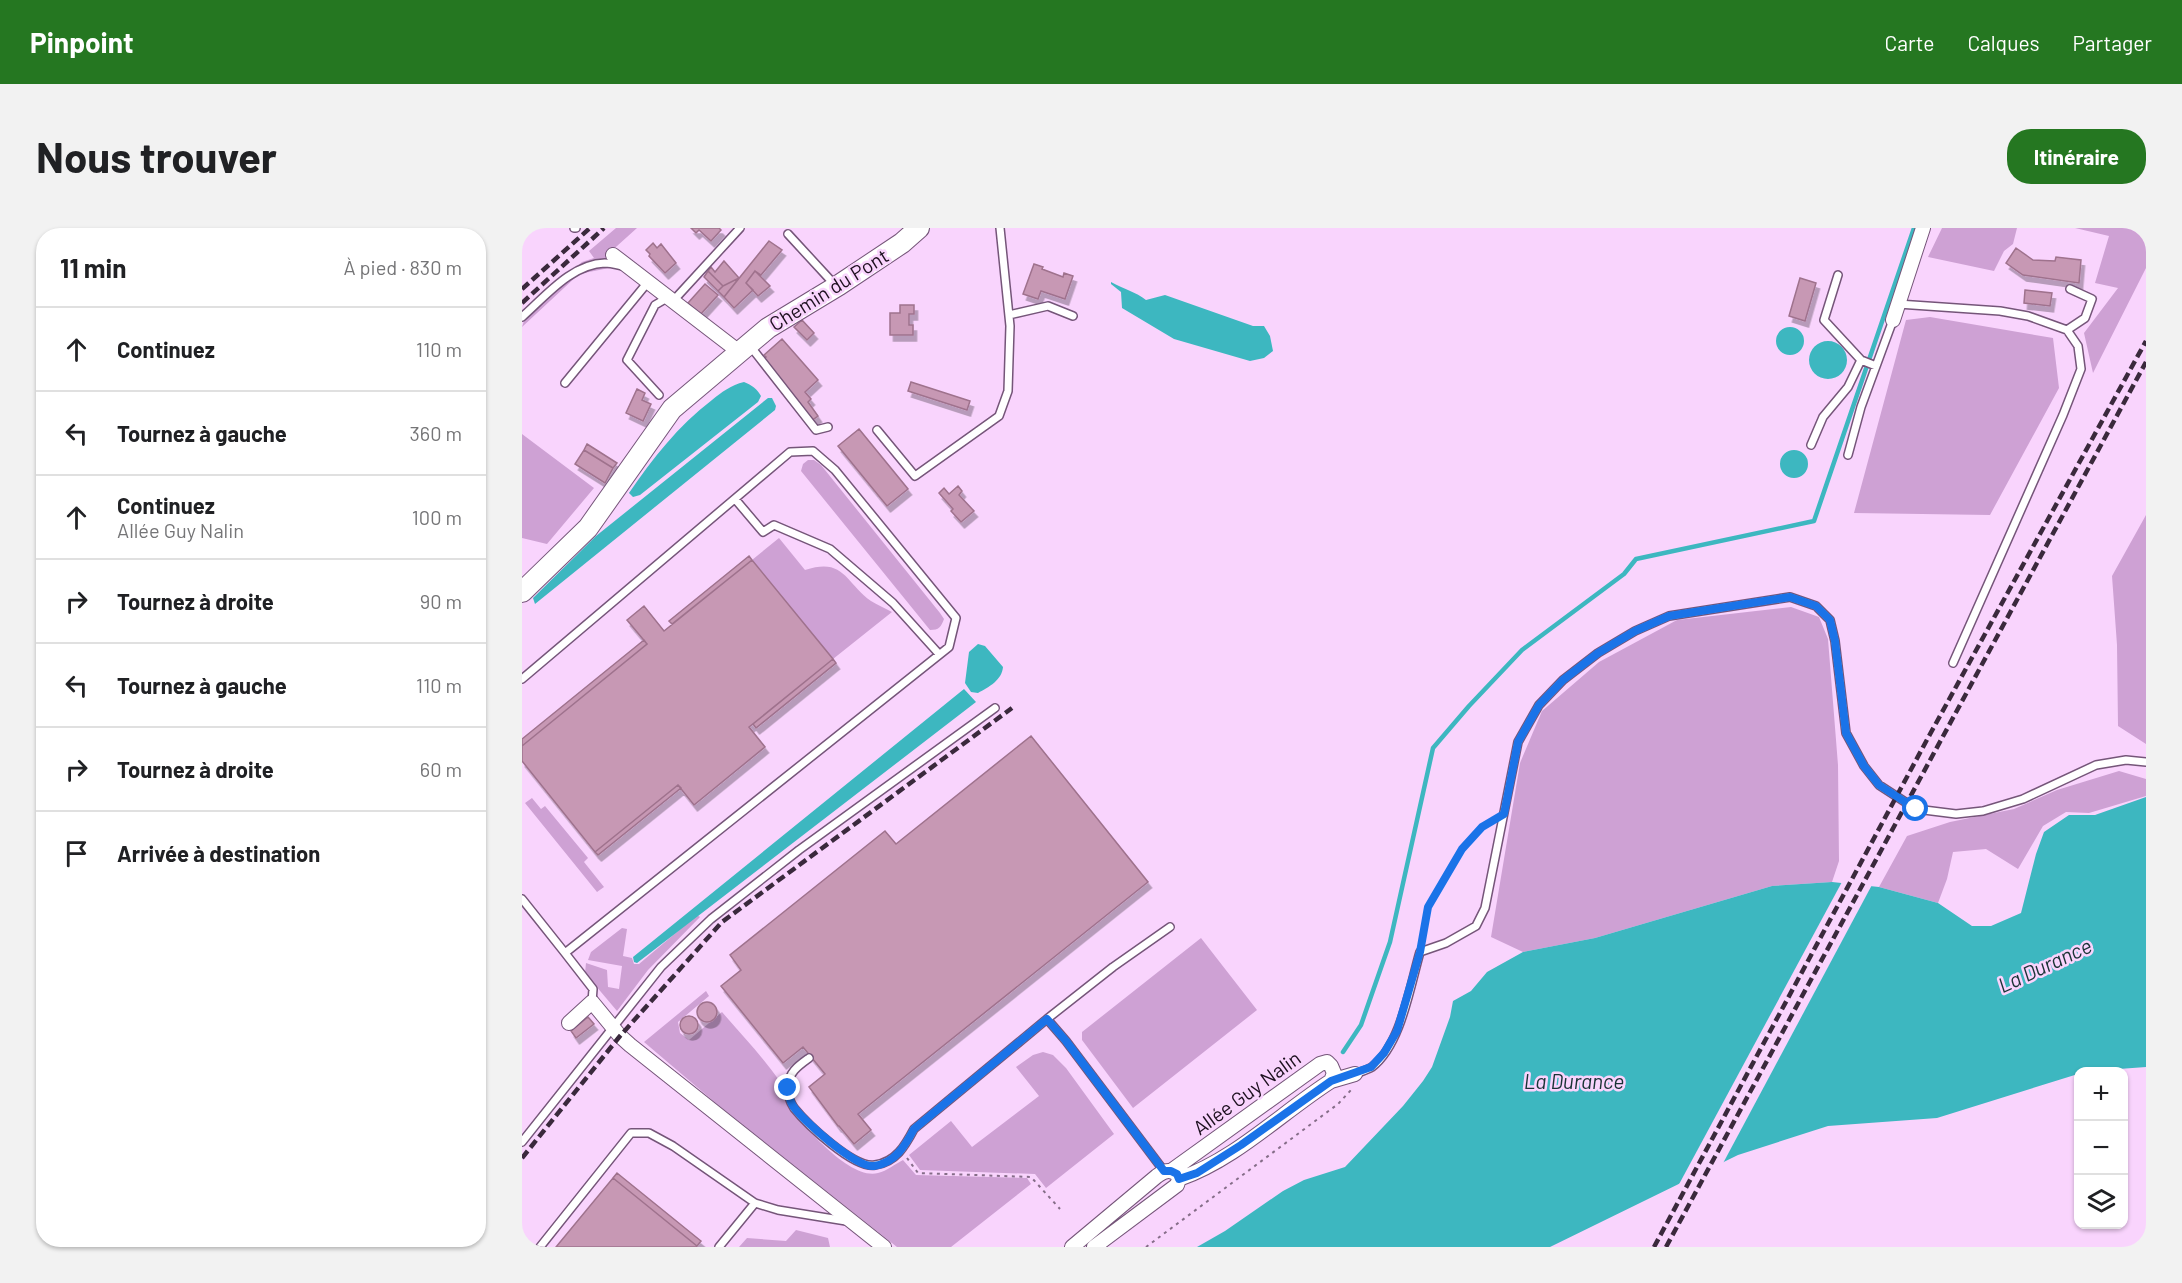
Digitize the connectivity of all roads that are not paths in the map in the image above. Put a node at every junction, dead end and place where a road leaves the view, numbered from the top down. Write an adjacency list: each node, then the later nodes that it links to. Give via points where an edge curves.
1 (740, 228): 12 (lane)
2 (919, 228): 10 (street, Chemin du Pont)
3 (1000, 228): 14 (lane)
4 (1923, 228): 13 (street)
5 (788, 234): 10 (lane)
6 (614, 255): 7 (street)
7 (629, 267): 9 (street); 16 (lane, via 605,263 572,274)
8 (1838, 275): 20 (lane, via 1824,320)
9 (648, 282): 12 (street); 22 (lane)
10 (837, 286): 19 (street, Chemin du Pont)
11 (2070, 289): 18 (lane, via 2092,299 2085,318)
12 (670, 300): 19 (street); 23 (lane, via 655,305 627,360)
13 (1898, 304): 17 (street); 18 (lane, via 2000,311)
14 (1009, 315): 15 (lane, via 1048,306); 25 (lane, via 1008,391 999,416 915,476)
15 (1073, 316)
16 (522, 317)
17 (1893, 320): 21 (lane)
18 (2067, 330): 31 (lane, via 2078,346 2080,369)
19 (743, 347): 24 (lane, via 816,430); 29 (street, Chemin du Pont, via 672,409 588,528)
20 (1861, 360): 21 (lane); 26 (lane, via 1848,387 1823,417)
21 (1876, 366): 27 (lane)
22 (565, 383)
23 (659, 395)
24 (828, 427)
25 (877, 430)
26 (1811, 445)
27 (1848, 455)
28 (735, 499): 30 (lane, via 763,532 774,525 830,549 893,603); 30 (lane, via 790,452 813,451 835,470 956,618 949,647); 32 (lane)
29 (522, 592)
30 (939, 654): 37 (lane)
31 (1953, 663)
32 (522, 679)
33 (994, 708): 41 (lane, via 711,919 661,967)
34 (2146, 762): 43 (lane, via 2126,760 2096,765 2023,799 1983,811 1956,814 1916,809 1879,785 1846,733 1835,641 1830,620 1816,606 1790,597 1669,616 1635,631 1589,660 1539,705 1518,742 1485,908 1476,926 1420,952 1397,1031 1371,1067)
35 (522, 899): 37 (lane)
36 (1170, 927): 39 (lane)
37 (565, 953): 38 (lane, via 593,989)
38 (592, 1002): 40 (street); 41 (street)
39 (1047, 1019): 42 (lane, via 914,1129 902,1151 875,1166 856,1162 793,1107 788,1088 790,1077); 46 (lane)
40 (569, 1023)
41 (613, 1028): 45 (lane); 48 (street)
42 (809, 1058)
43 (1354, 1074): 44 (street)
44 (1331, 1081): 46 (street, Allée Guy Nalin, via 1197,1173); 46 (street, Allée Guy Nalin, via 1331,1066 1327,1062 1320,1064)
45 (522, 1142)
46 (1172, 1174): 52 (street, Allée Guy Nalin); 53 (street, Allée Guy Nalin, via 1177,1185)
47 (755, 1203): 48 (lane); 49 (lane, via 673,1146 649,1133 632,1133); 50 (lane)
48 (852, 1222): 51 (street)
49 (540, 1247)
50 (719, 1247)
51 (884, 1247)
52 (1072, 1247)
53 (1094, 1247)

